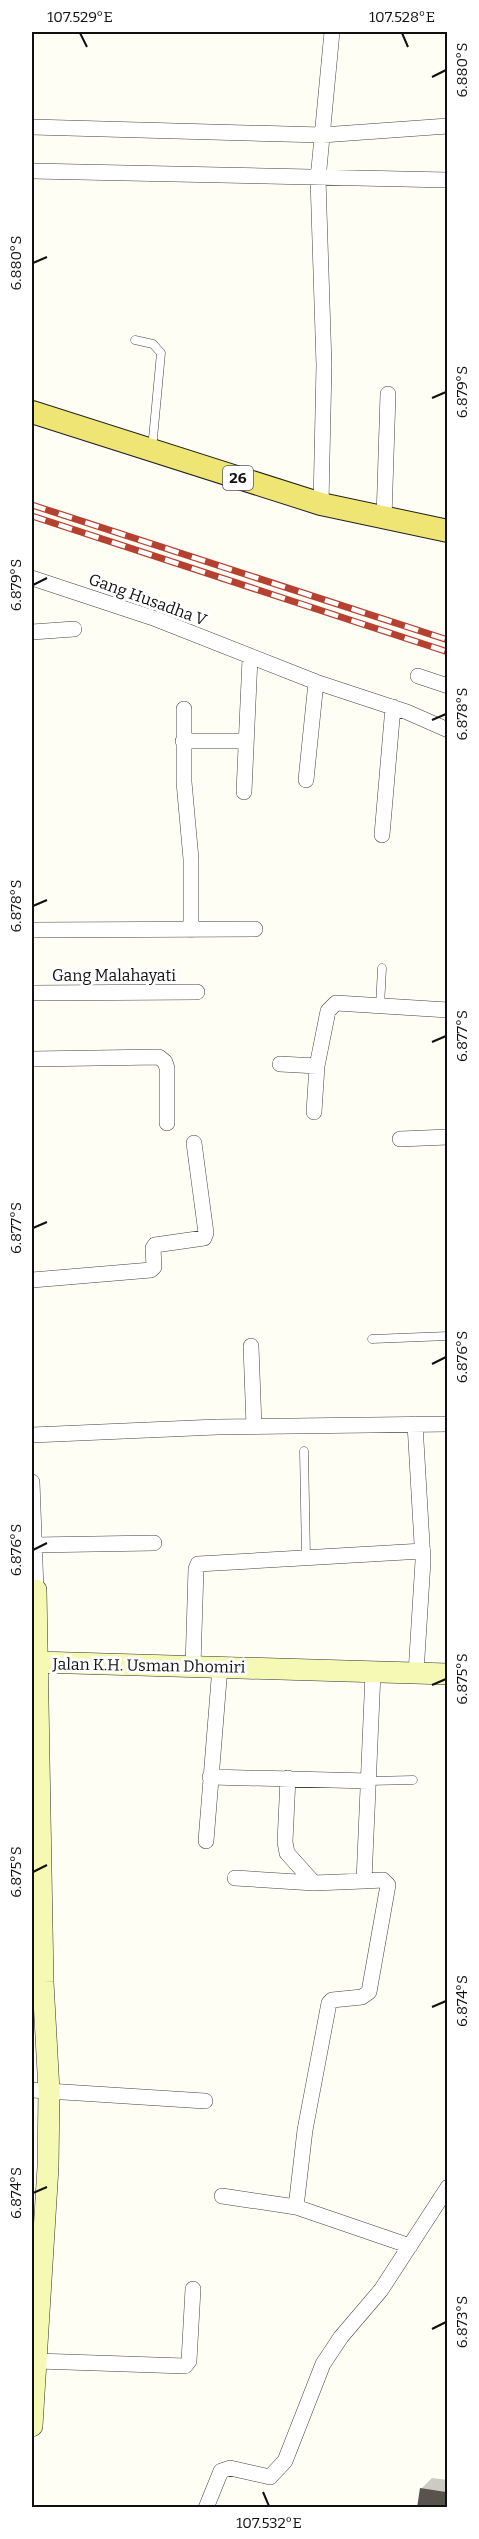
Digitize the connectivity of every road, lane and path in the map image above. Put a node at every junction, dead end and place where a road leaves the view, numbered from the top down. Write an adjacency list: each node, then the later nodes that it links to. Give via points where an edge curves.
1 (332, 32): 4 (street)
2 (447, 126): 4 (street)
3 (32, 127): 4 (street)
4 (322, 135): 6 (street)
5 (32, 171): 6 (street)
6 (318, 179): 7 (street); 12 (street, via 324,365)
7 (447, 180)
8 (135, 340): 11 (lane, via 153,344 161,354)
9 (388, 394): 13 (street)
10 (32, 412): 11 (main road, 26)
11 (152, 451): 12 (main road, 26)
12 (321, 504): 13 (main road, 26)
13 (384, 518): 14 (main road, 26)
14 (447, 531)
15 (32, 578): 18 (street, Gang Husadha V, via 156,619)
16 (74, 629): 17 (street)
17 (32, 632)
18 (250, 658): 20 (street, Gang Husadha V); 26 (street)
19 (418, 676): 21 (street)
20 (316, 682): 23 (street, Gang Husadha V); 27 (street)
21 (447, 686)
22 (184, 709): 25 (street)
23 (400, 710): 24 (street, Gang Husadha V); 29 (street)
24 (447, 730)
25 (183, 741): 26 (street); 32 (street, via 191,859)
26 (244, 741): 28 (street)
27 (306, 780)
28 (244, 792)
29 (382, 835)
30 (255, 929): 32 (street)
31 (32, 930): 32 (street)
32 (191, 930)
33 (382, 968): 36 (lane)
34 (196, 992): 35 (street, Gang Malahayati)
35 (32, 993)
36 (380, 1006): 37 (street); 40 (street, via 332,1006)
37 (447, 1010)
38 (32, 1059): 42 (street, via 159,1057 167,1068)
39 (280, 1065): 40 (street)
40 (317, 1066): 41 (street)
41 (314, 1112)
42 (168, 1123)
43 (447, 1137): 44 (street)
44 (400, 1139)
45 (194, 1143): 46 (street, via 204,1238 155,1245 151,1270)
46 (32, 1280)
47 (447, 1336): 48 (lane)
48 (372, 1339)
49 (251, 1346): 52 (street)
50 (415, 1424): 51 (street); 52 (street); 59 (street)
51 (447, 1424)
52 (254, 1426): 53 (street)
53 (32, 1435)
54 (304, 1451): 60 (lane)
55 (32, 1482): 56 (street)
56 (32, 1495): 58 (street)
57 (154, 1543): 58 (street)
58 (34, 1545): 61 (street)
59 (423, 1551): 60 (street); 66 (street)
60 (306, 1556): 63 (street, via 198,1564)
61 (34, 1590): 62 (main road)
62 (38, 1662): 63 (main road, Jalan K.H. Usman Dhomiri); 68 (main road, Jalan K.H. Usman Dhomiri)
63 (193, 1666): 64 (main road, Jalan K.H. Usman Dhomiri)
64 (220, 1667): 65 (main road, Jalan K.H. Usman Dhomiri); 69 (street)
65 (373, 1673): 66 (main road, Jalan K.H. Usman Dhomiri); 72 (street)
66 (416, 1673): 67 (main road, Jalan K.H. Usman Dhomiri)
67 (447, 1674)
68 (35, 1712): 73 (main road, Jalan K.H. Usman Dhomiri)
69 (210, 1777): 70 (street); 74 (street)
70 (288, 1778): 72 (street); 77 (street, via 286,1853)
71 (412, 1780): 72 (lane)
72 (369, 1781): 76 (street)
73 (36, 1821): 78 (main road, Jalan K.H. Usman Dhomiri)
74 (206, 1841)
75 (235, 1878): 77 (street)
76 (364, 1881): 77 (street); 84 (street, via 388,1883 369,1992 362,1998 329,2003 305,2130)
77 (314, 1882)
78 (37, 1982): 79 (main road, Jalan K.H. Usman Dhomiri)
79 (38, 2020): 80 (main road, Jalan K.H. Usman Dhomiri)
80 (40, 2091): 81 (street); 86 (main road, Jalan K.H. Usman Dhomiri, via 48,2167)
81 (205, 2101)
82 (447, 2187): 85 (street)
83 (222, 2196): 84 (street)
84 (296, 2207): 85 (street)
85 (410, 2246): 90 (street, via 323,2364 285,2461 270,2477 230,2468 221,2472)
86 (38, 2247): 88 (main road, Jalan K.H. Usman Dhomiri)
87 (193, 2289): 88 (street, via 189,2361 185,2366)
88 (37, 2361): 89 (main road, Jalan K.H. Usman Dhomiri)
89 (32, 2426)
90 (206, 2508)

